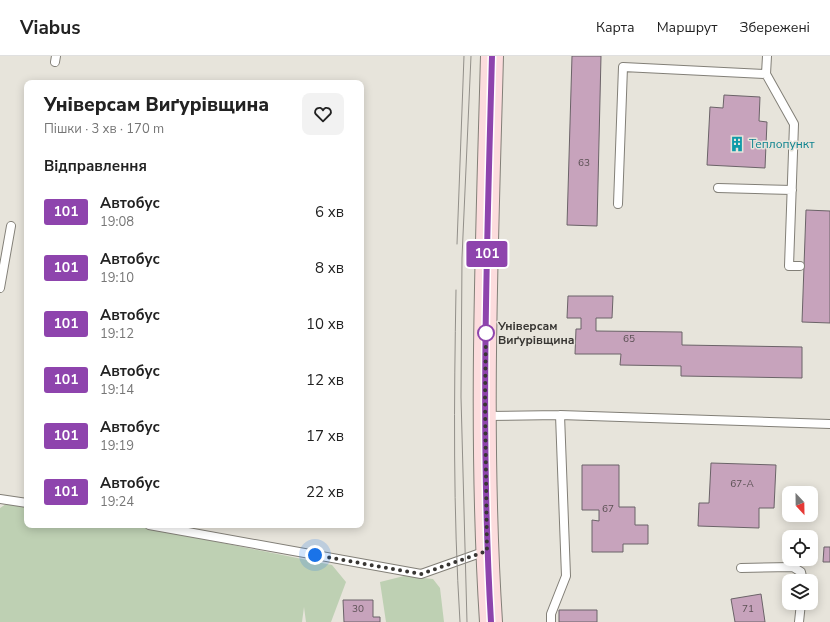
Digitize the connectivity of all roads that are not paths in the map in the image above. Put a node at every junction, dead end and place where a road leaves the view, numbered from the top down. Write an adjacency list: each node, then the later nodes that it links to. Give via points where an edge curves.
1 (492, 56): 10 (street)
2 (767, 56): 3 (lane)
3 (766, 74): 5 (lane, via 794,124); 6 (lane, via 623,67)
4 (718, 188): 5 (lane)
5 (792, 190): 8 (lane, via 789,266)
6 (618, 204)
7 (11, 226): 9 (lane)
8 (800, 266)
9 (0, 288)
10 (485, 416): 11 (lane); 16 (street)
11 (560, 416): 12 (lane); 21 (lane, via 566,576 551,614)
12 (830, 424)
13 (0, 499): 14 (lane)
14 (24, 503)
15 (166, 528): 16 (lane, via 421,574)
16 (487, 551): 20 (street)
17 (741, 568): 18 (lane, via 792,567)
18 (801, 574)
19 (800, 610): 22 (lane)
20 (491, 622)
21 (551, 622)
22 (799, 622)

